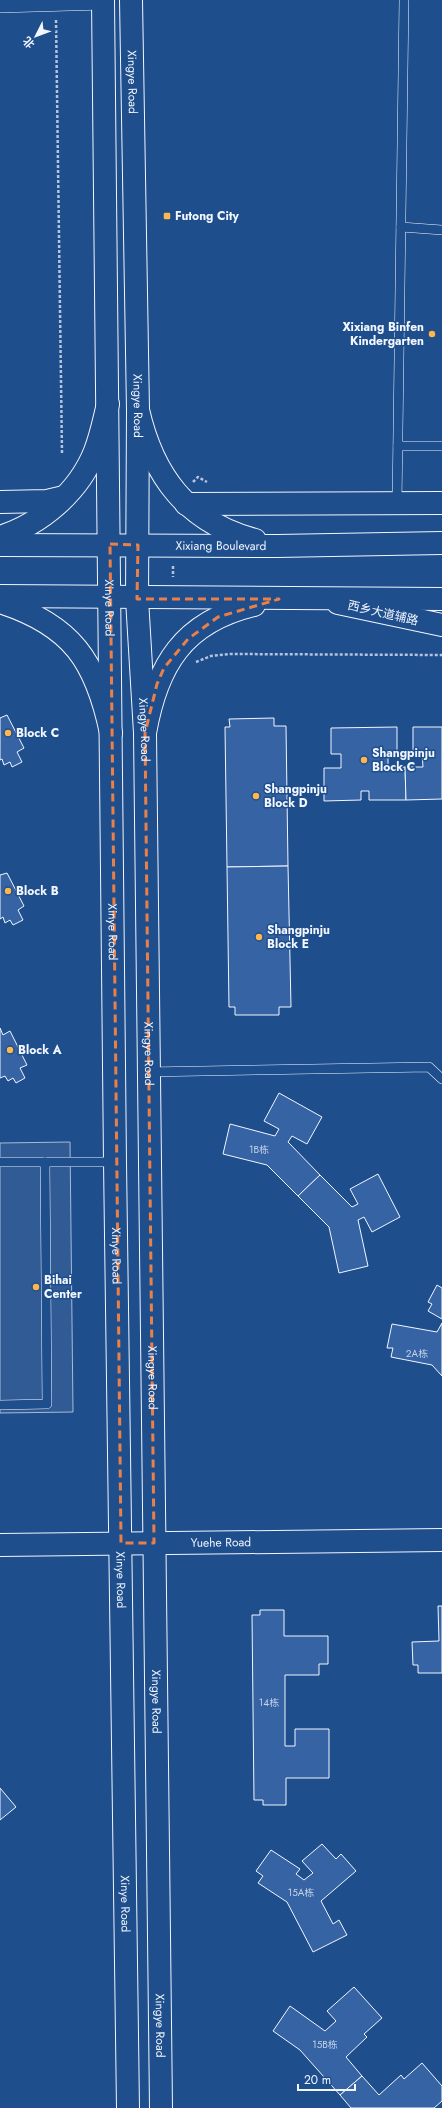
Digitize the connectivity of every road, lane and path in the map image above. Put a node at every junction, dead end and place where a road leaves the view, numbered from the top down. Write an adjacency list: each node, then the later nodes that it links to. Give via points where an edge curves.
1 (132, 0): 9 (main road, Xingye Road)
2 (404, 0): 6 (lane)
3 (104, 1): 4 (street); 8 (main road)
4 (56, 3): 5 (street); 12 (path)
5 (0, 4)
6 (401, 227): 7 (lane); 10 (lane)
7 (442, 230)
8 (108, 404): 13 (main road, via 95,452 77,484); 22 (main road, Xinye Road)
9 (138, 410): 17 (main road, via 151,454 176,494); 23 (main road, Xingye Road)
10 (398, 446): 11 (lane); 15 (lane)
11 (442, 446)
12 (62, 452)
13 (65, 496): 14 (main road, via 47,501); 19 (main road, via 32,524)
14 (0, 502)
15 (397, 503): 16 (main road); 17 (main road)
16 (442, 503)
17 (186, 504): 26 (main road, via 203,518 225,530)
18 (442, 534): 20 (main road)
19 (0, 537)
20 (401, 543): 21 (main road, Xixiang Boulevard); 26 (main road, Xixiang Boulevard)
21 (442, 543)
22 (110, 544): 23 (main road, Xixiang Boulevard); 24 (main road, Xixiang Boulevard); 28 (main road, Xinye Road)
23 (138, 544): 25 (main road, Xixiang Boulevard); 29 (main road, Xingye Road)
24 (0, 545)
25 (172, 545): 26 (main road, Xixiang Boulevard); 30 (path)
26 (277, 546)
27 (0, 596): 28 (main road)
28 (110, 598): 29 (main road); 38 (main road, Xinye Road)
29 (138, 599): 30 (main road); 39 (main road, Xingye Road)
30 (174, 599): 31 (main road)
31 (279, 599): 33 (main road); 39 (main road, via 224,614 201,627 188,639 164,668 150,706)
32 (442, 599): 33 (main road)
33 (325, 600): 35 (main road, 西乡大道辅路)
34 (0, 602): 38 (main road, via 46,622 68,638 96,677)
35 (442, 625)
36 (442, 656): 37 (path, via 230,654 211,656)
37 (192, 664)
38 (111, 733): 44 (main road, Xinye Road)
39 (145, 733): 40 (main road, Xingye Road)
40 (148, 1072): 41 (lane, via 429,1067); 48 (main road, Xingye Road)
41 (442, 1079)
42 (0, 1162): 43 (lane)
43 (45, 1162): 44 (lane); 45 (lane, via 47,1404)
44 (115, 1162): 47 (main road, Xinye Road)
45 (0, 1405)
46 (442, 1540): 48 (main road, Yuehe Road)
47 (121, 1543): 48 (main road, Yuehe Road); 49 (main road, Yuehe Road); 50 (main road, Xinye Road)
48 (154, 1543): 51 (main road, Xingye Road)
49 (0, 1545)
50 (128, 2108)
51 (161, 2108)

